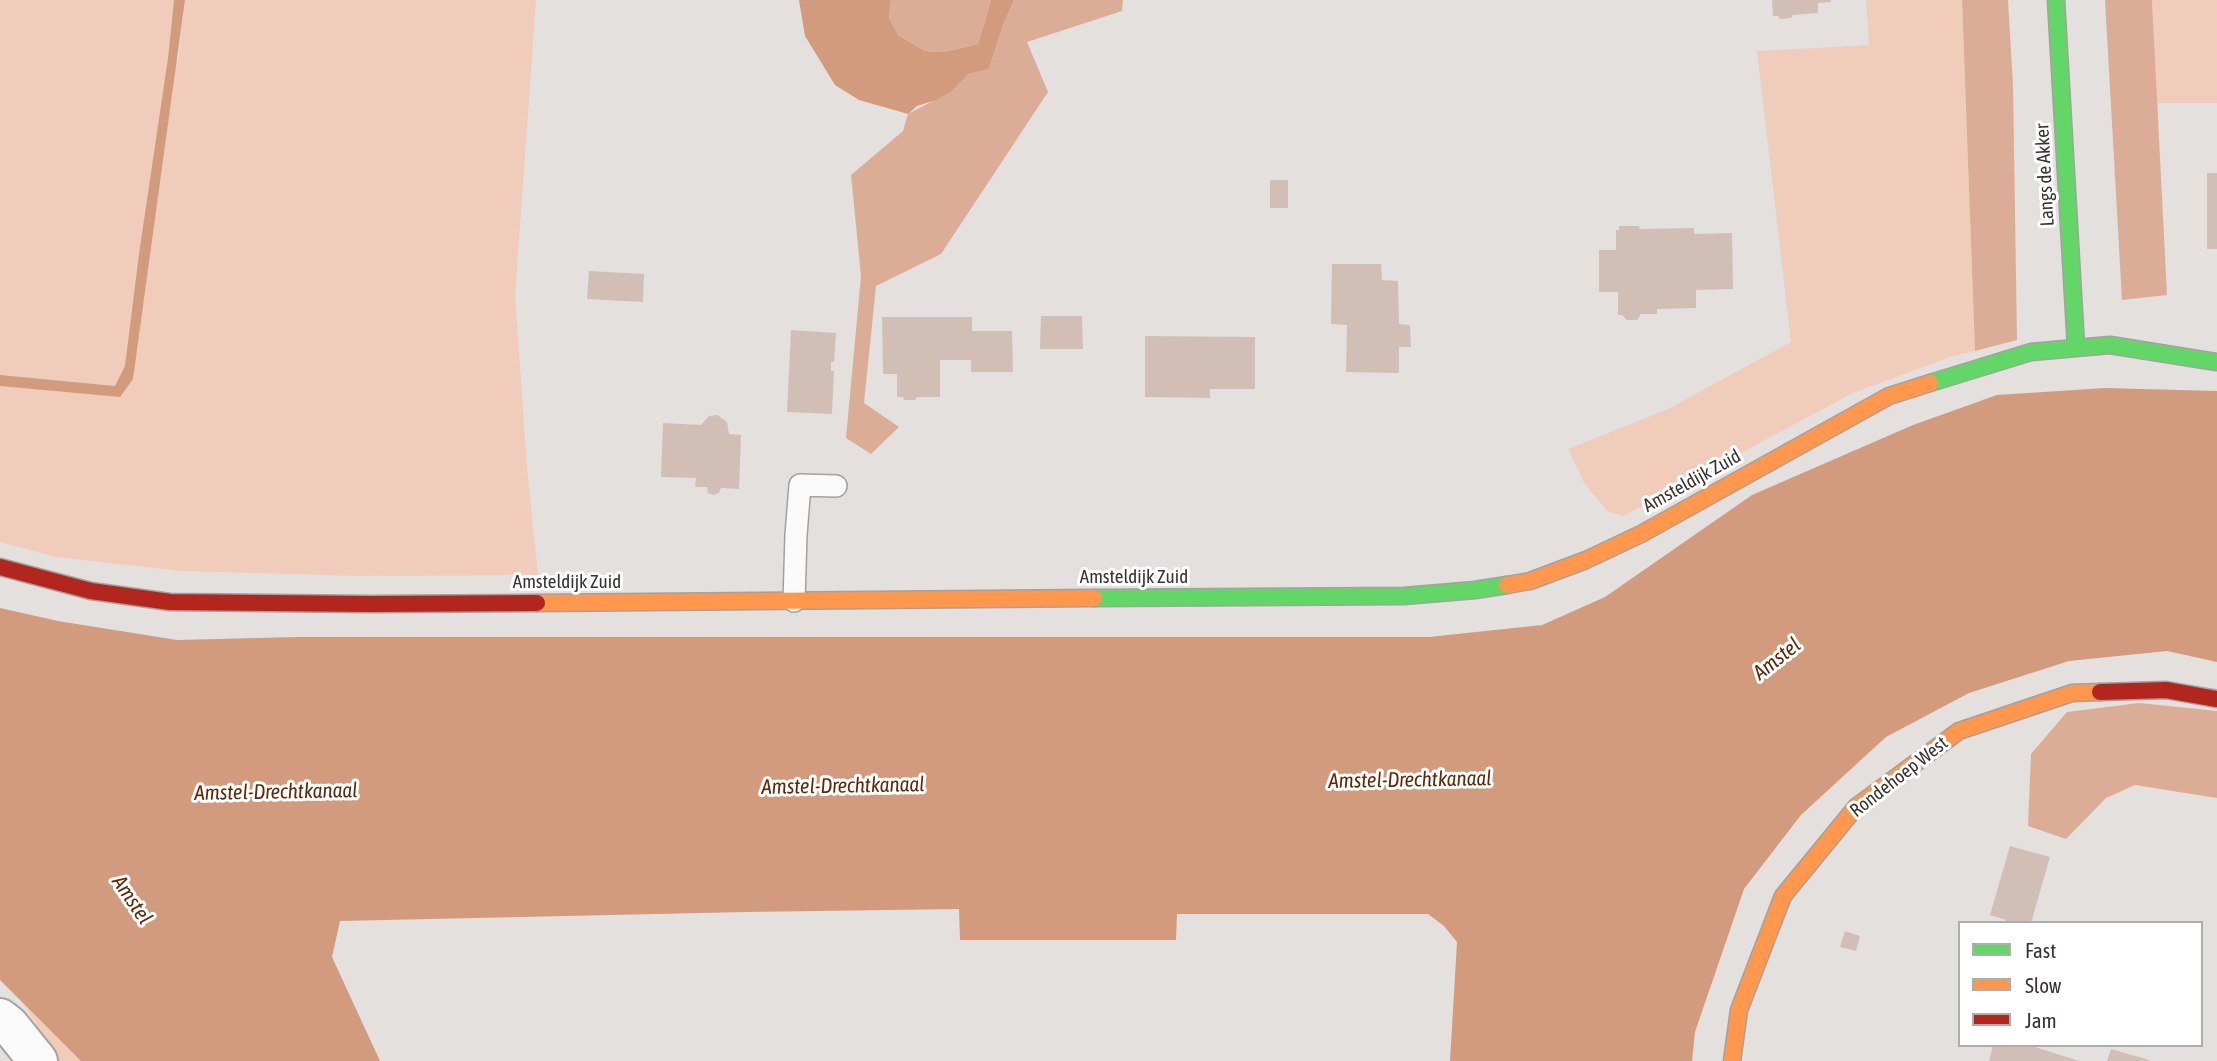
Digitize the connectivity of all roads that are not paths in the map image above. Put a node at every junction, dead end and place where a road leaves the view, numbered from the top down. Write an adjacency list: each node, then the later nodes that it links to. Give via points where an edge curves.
1 (2056, 0): 2 (street, Langs de Akker)
2 (2076, 347): 3 (street, Amsteldijk Zuid, via 2110,345); 6 (street, Amsteldijk Zuid, via 2031,352 1889,396 1641,534 1530,581 1404,596)
3 (2217, 362)
4 (836, 486): 6 (lane, via 800,485)
5 (0, 567): 6 (street, Amsteldijk Zuid, via 91,592 170,602)
6 (794, 601)
7 (2217, 699): 10 (street, Rondehoep West, via 2166,690 2072,693 1959,731 1856,807 1783,896 1739,1010)
8 (0, 1018): 9 (street)
9 (38, 1061)
10 (1732, 1061)

